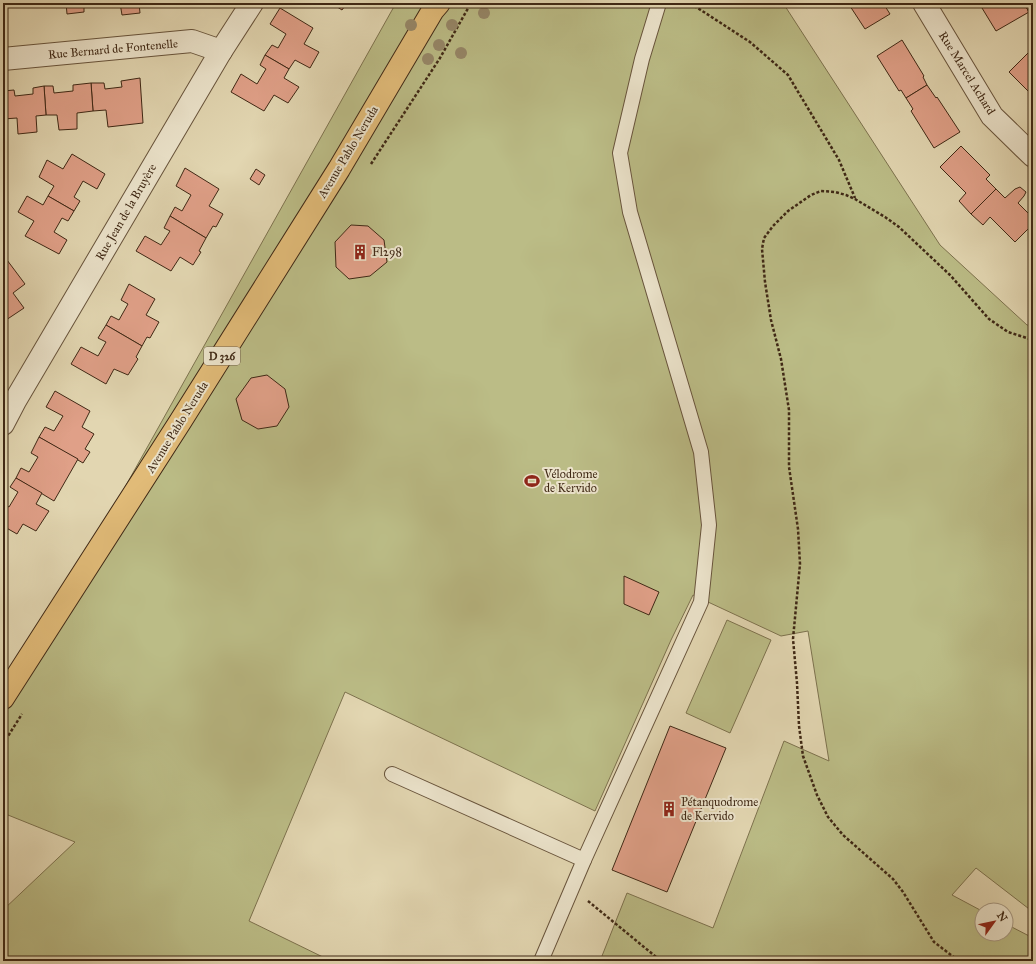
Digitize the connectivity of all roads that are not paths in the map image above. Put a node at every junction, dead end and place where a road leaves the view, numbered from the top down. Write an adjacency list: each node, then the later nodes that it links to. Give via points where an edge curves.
1 (252, 3): 5 (street, Rue Jean de la Bruyère)
2 (659, 3): 12 (lane, via 642,59 620,153 630,212 702,452 710,526 701,602)
3 (924, 3): 7 (street, Rue Marcel Achard, via 992,116)
4 (435, 5): 10 (main road, Avenue Pablo Neruda / D 326, via 331,182)
5 (221, 51): 6 (street, Rue Bernard de Fontenelle, via 192,41); 8 (street, Rue Jean de la Bruyère)
6 (3, 59)
7 (1033, 156)
8 (9, 395): 9 (street, Rue Jean de la Bruyère)
9 (3, 424)
10 (3, 698)
11 (392, 774): 12 (lane)
12 (584, 860): 13 (lane)
13 (541, 961)

